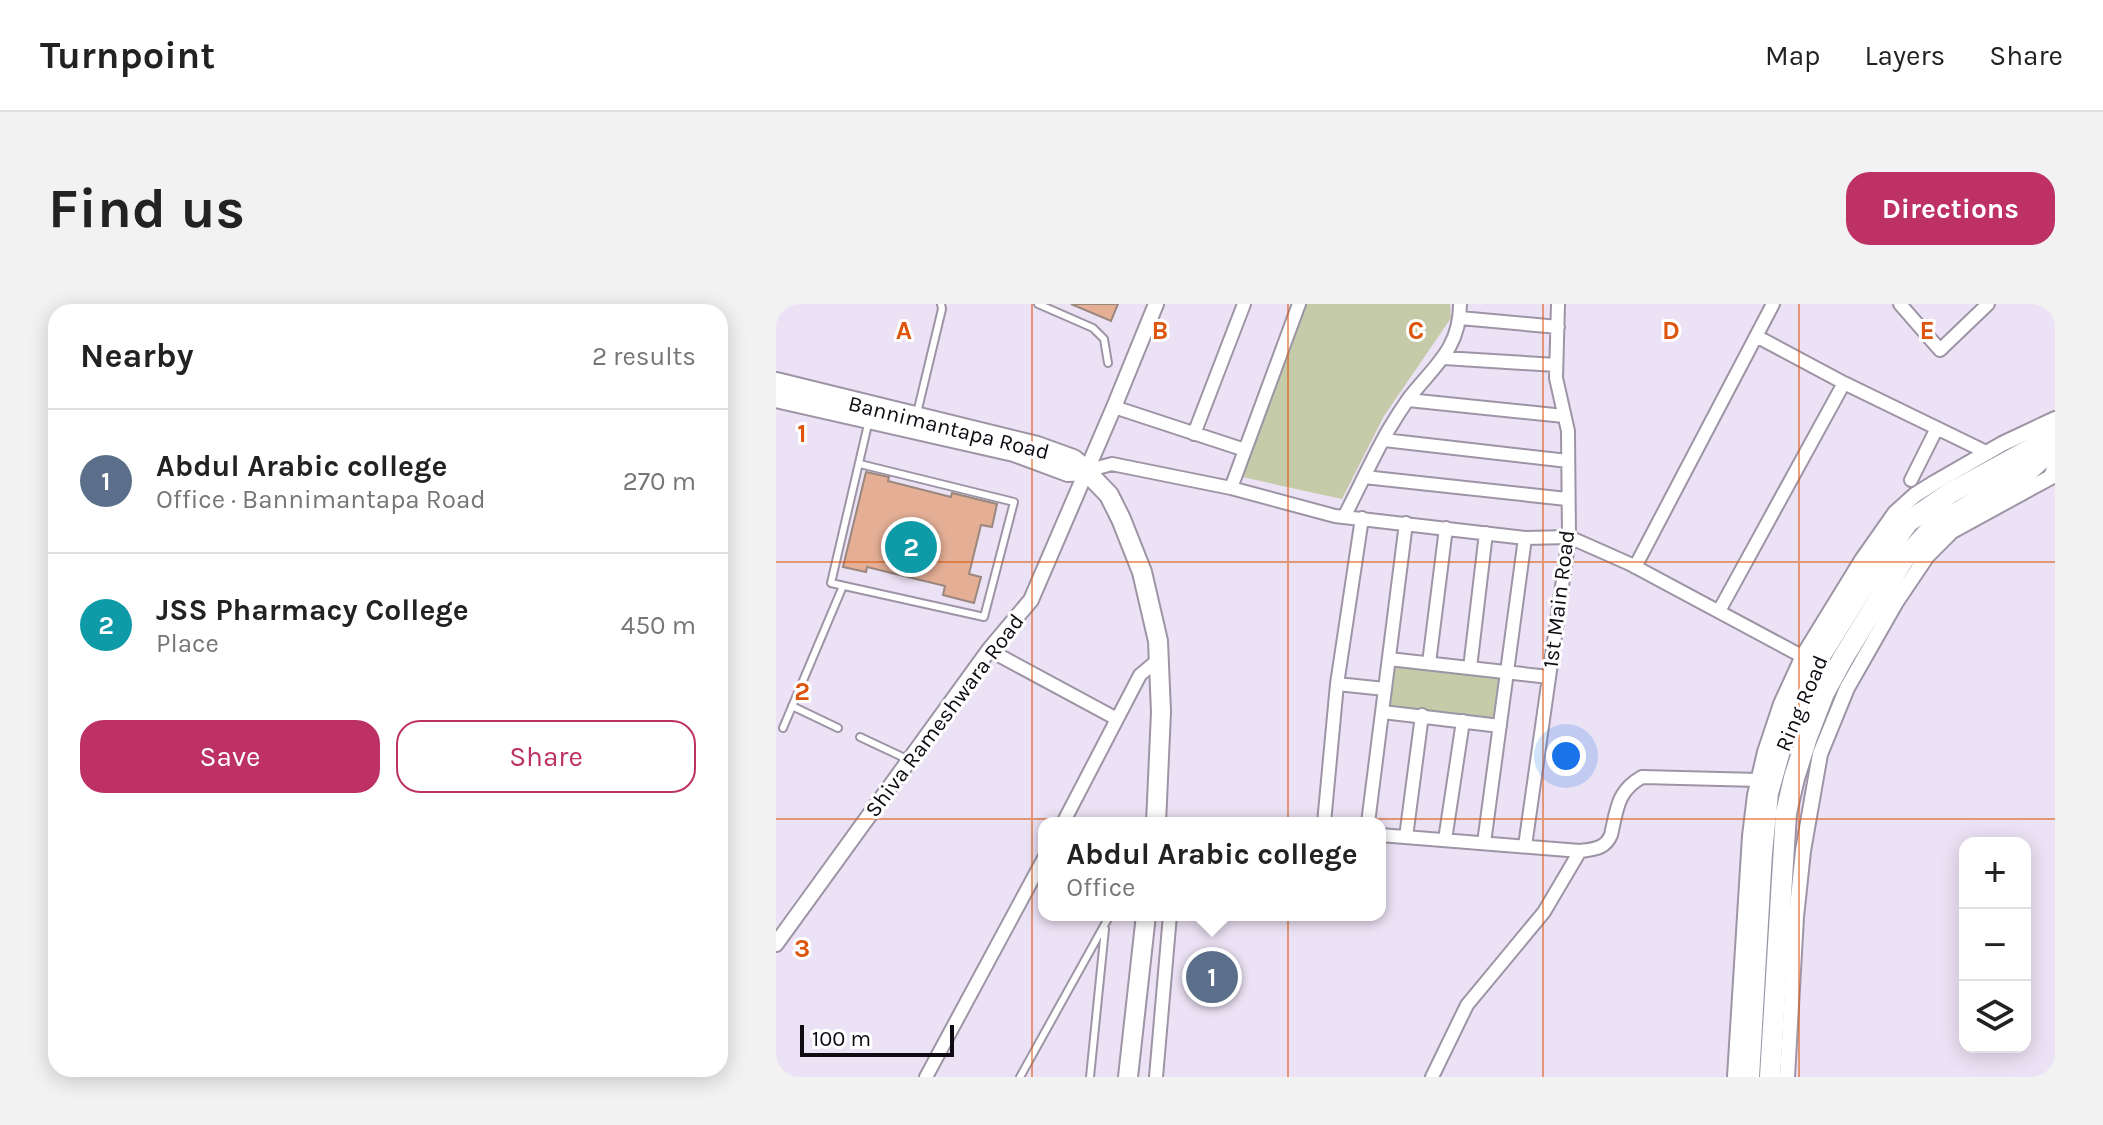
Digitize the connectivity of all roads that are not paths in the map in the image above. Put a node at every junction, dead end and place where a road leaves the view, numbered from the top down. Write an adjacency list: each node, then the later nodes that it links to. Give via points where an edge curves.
1 (1038, 304): 16 (lane, via 1093,328 1104,339)
2 (1156, 304): 22 (street)
3 (1244, 304): 28 (street)
4 (1299, 304): 32 (street)
5 (1460, 304): 12 (street)
6 (1558, 304): 13 (street, 1st Main Road)
7 (1773, 304): 14 (street)
8 (1900, 304): 11 (street, via 1940,350)
9 (1988, 304): 11 (street)
10 (943, 306): 24 (lane)
11 (1974, 309)
12 (1460, 318): 13 (street); 15 (street)
13 (1558, 327): 17 (street, 1st Main Road)
14 (1756, 336): 19 (street); 49 (street)
15 (1444, 358): 17 (street); 21 (street)
16 (1108, 363)
17 (1556, 365): 25 (street, 1st Main Road)
18 (776, 383): 23 (highway, Bannimantapa Road)
19 (1844, 383): 27 (street); 52 (street)
20 (776, 398): 23 (main road)
21 (1408, 400): 25 (street); 30 (street)
22 (1114, 407): 28 (street); 37 (street)
23 (871, 413): 24 (highway, Bannimantapa Road); 35 (lane); 37 (main road, via 1068,472)
24 (916, 416): 37 (highway, Bannimantapa Road, via 1037,447 1073,460)
25 (1564, 416): 34 (street, 1st Main Road)
26 (2055, 419): 33 (street)
27 (1937, 428): 33 (street); 39 (street)
28 (1194, 434): 32 (street)
29 (2055, 436): 56 (highway, Ring Road, via 1908,522)
30 (1384, 440): 34 (street); 38 (street)
31 (2055, 446): 50 (highway, Ring Road, via 2027,472 1934,526 1903,560)
32 (1245, 450): 40 (street)
33 (1988, 453): 56 (street, via 1915,495 1895,513 1862,560)
34 (1568, 461): 41 (street, 1st Main Road)
35 (860, 464): 51 (lane, via 831,583); 51 (lane, via 1014,502 984,617)
36 (2055, 466): 50 (street, via 2051,477 1952,531)
37 (1086, 471): 40 (street, via 1112,464); 53 (street, Shiva Rameshwara Road, via 1031,600); 54 (main road, Bannimantapa Road, via 1109,495 1142,572)
38 (1364, 477): 41 (street); 42 (street)
39 (1911, 480)
40 (1231, 488): 42 (street)
41 (1567, 499): 47 (street, 1st Main Road)
42 (1344, 517): 43 (street)
43 (1362, 518): 44 (street); 61 (street)
44 (1406, 523): 45 (street); 55 (street)
45 (1446, 528): 46 (street); 57 (street)
46 (1486, 533): 48 (street); 58 (street)
47 (1569, 537): 48 (street); 49 (street); 60 (street, 1st Main Road)
48 (1525, 538): 59 (street)
49 (1635, 567): 52 (street)
50 (1898, 585): 98 (highway, Ring Road, via 1843,658 1824,693 1794,778 1786,813); 99 (street, via 1820,754 1796,917)
51 (843, 586): 63 (lane)
52 (1719, 611): 56 (street)
53 (989, 650): 66 (street); 72 (street, Shiva Rameshwara Road)
54 (1159, 659): 66 (street, via 1140,675); 75 (main road, Bannimantapa Road)
55 (1389, 659): 57 (street); 62 (street)
56 (1809, 659): 73 (street, via 1781,704); 97 (highway, Ring Road, via 1768,793)
57 (1429, 663): 58 (street)
58 (1470, 668): 59 (street)
59 (1507, 672): 60 (street); 68 (street)
60 (1549, 677): 82 (street, 1st Main Road)
61 (1337, 684): 62 (street); 76 (street)
62 (1385, 689): 64 (street)
63 (792, 706): 69 (lane); 70 (lane)
64 (1383, 712): 65 (street); 77 (street)
65 (1422, 715): 67 (street); 79 (street)
66 (1117, 719): 74 (street)
67 (1463, 721): 68 (street); 80 (street)
68 (1500, 726): 81 (street)
69 (783, 728)
70 (838, 728)
71 (860, 737): 72 (lane)
72 (909, 760): 89 (street, Shiva Rameshwara Road)
73 (1759, 780): 83 (street, via 1642,777 1620,796 1605,844); 96 (street, via 1750,836)
74 (1066, 817)
75 (1156, 817)
76 (1325, 817)
77 (1369, 817)
78 (1386, 835): 79 (street)
79 (1406, 837): 80 (street)
80 (1445, 840): 81 (street)
81 (1484, 843): 82 (street)
82 (1525, 846): 83 (street)
83 (1580, 851): 95 (street, via 1544,912 1467,1005)
84 (1038, 869): 90 (street)
85 (1107, 921): 88 (lane)
86 (1145, 921): 93 (main road)
87 (1169, 921): 94 (street)
88 (1105, 926): 91 (lane); 92 (lane)
89 (776, 944)
90 (926, 1077)
91 (1020, 1077)
92 (1090, 1077)
93 (1128, 1077)
94 (1156, 1077)
95 (1432, 1077)
96 (1735, 1077)
97 (1749, 1077)
98 (1770, 1077)
99 (1787, 1077)

